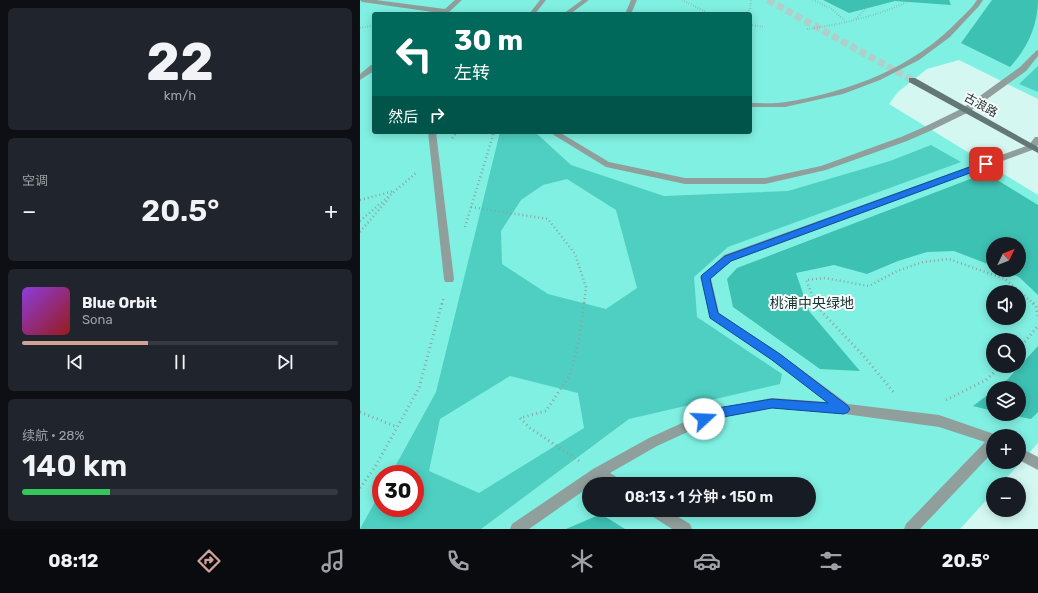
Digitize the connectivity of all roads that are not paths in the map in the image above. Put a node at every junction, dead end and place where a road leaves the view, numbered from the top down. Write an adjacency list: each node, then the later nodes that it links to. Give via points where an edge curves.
1 (362, 0): 7 (street)
2 (459, 0): 7 (street)
3 (543, 0): 8 (street)
4 (586, 0): 9 (street)
5 (634, 0): 10 (street)
6 (980, 0): 15 (street, via 948,36 917,59 877,78 840,92 785,105)
7 (445, 12)
8 (534, 12)
9 (569, 12)
10 (629, 12)
11 (1038, 52): 16 (street, via 1023,69)
12 (372, 69): 13 (street)
13 (360, 78)
14 (912, 80): 16 (main road, 古浪路)
15 (752, 105)
16 (966, 110): 18 (street, via 904,139 860,155 823,168 765,181 685,181 606,164); 19 (main road, 古浪路)
17 (432, 134): 20 (street)
18 (556, 134)
19 (1036, 145): 21 (street, via 728,258 706,277 714,315 776,357)
20 (449, 279)
21 (844, 409): 22 (street, via 939,421); 26 (street, via 772,403 717,413 653,442)
22 (986, 437)
23 (986, 450): 31 (street)
24 (1026, 457): 25 (street)
25 (1038, 464)
26 (598, 473): 27 (street); 29 (street)
27 (604, 477)
28 (667, 517): 30 (street)
29 (517, 529)
30 (685, 529)
31 (911, 529)

